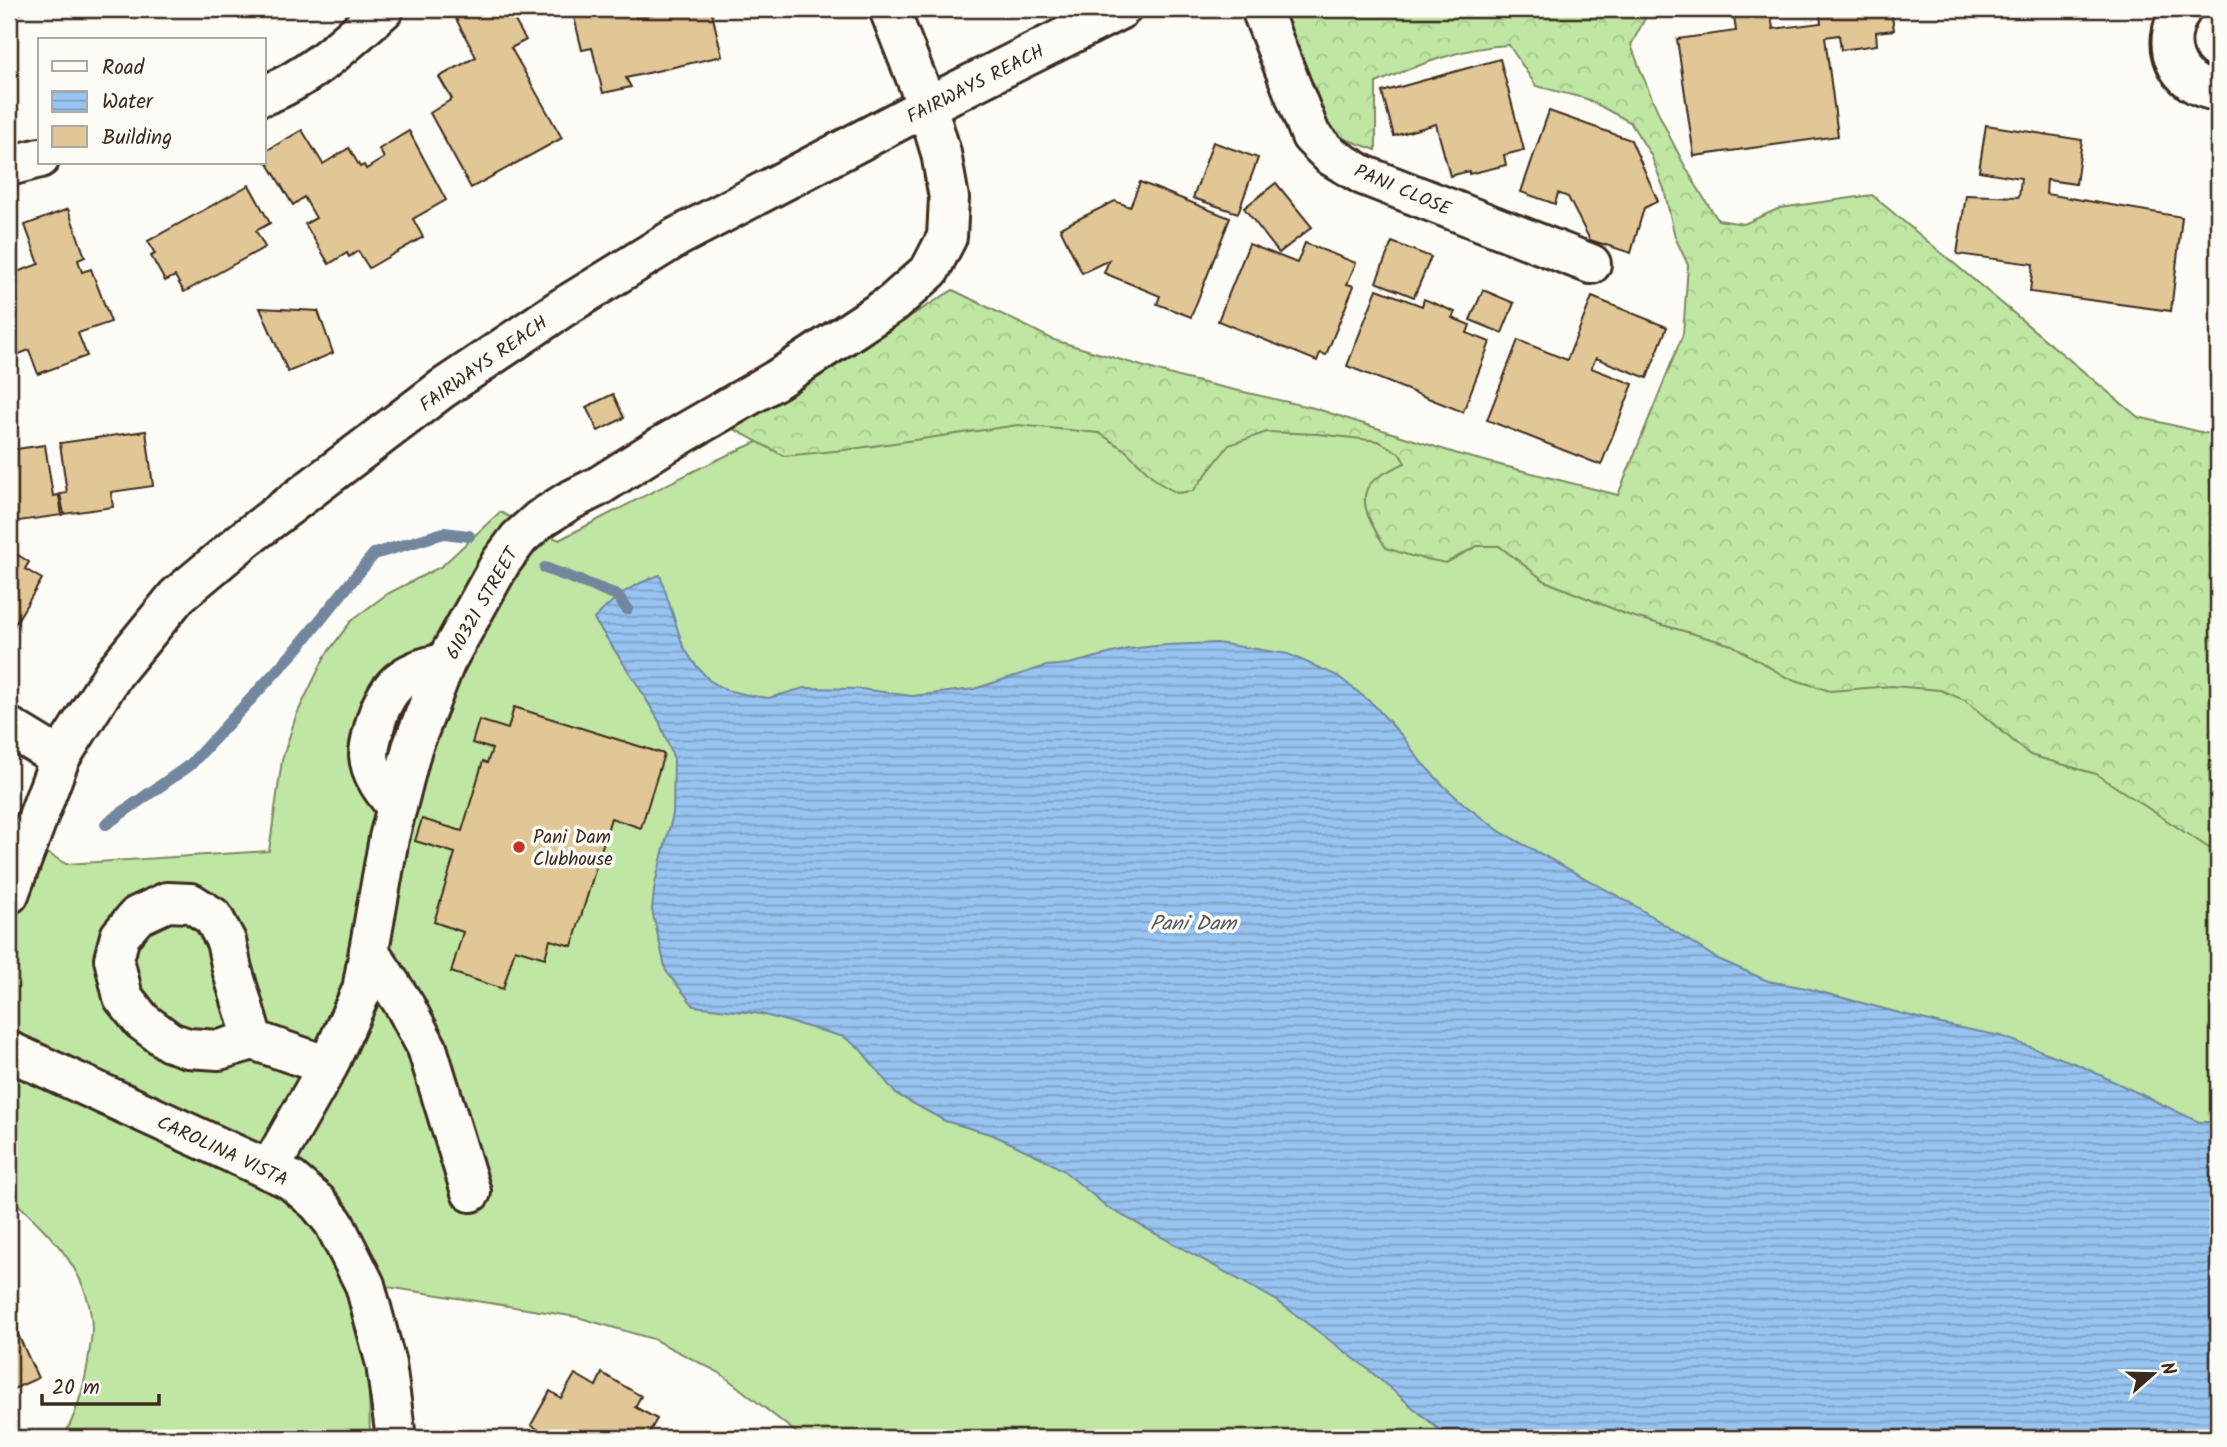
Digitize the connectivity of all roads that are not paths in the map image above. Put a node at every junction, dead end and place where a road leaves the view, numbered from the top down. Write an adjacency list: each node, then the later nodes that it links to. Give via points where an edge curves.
1 (384, 9): 7 (street, via 334,54)
2 (890, 9): 8 (street, 610321 STREET)
3 (1121, 9): 8 (street, FAIRWAYS REACH)
4 (1261, 9): 11 (street, PANI CLOSE, via 1311,136 1331,156 1363,175)
5 (2182, 9): 6 (street, via 2173,24 2173,57 2193,84)
6 (2218, 91)
7 (266, 94)
8 (926, 106): 13 (street, FAIRWAYS REACH, via 677,237 464,374 342,464 177,596 114,673); 15 (street, 610321 STREET, via 949,198 947,237 930,270 893,303 776,380 539,520 500,562 445,663 412,748 389,838)
9 (38, 159): 10 (street)
10 (9, 166)
11 (1591, 264)
12 (9, 727): 13 (street)
13 (60, 758): 14 (street, FAIRWAYS REACH)
14 (9, 894)
15 (369, 951): 18 (street, 610321 STREET, via 362,989); 20 (street, via 427,1048)
16 (253, 1040): 18 (street)
17 (9, 1051): 19 (street, CAROLINA VISTA)
18 (328, 1066): 19 (street, 610321 STREET)
19 (269, 1170): 21 (street, CAROLINA VISTA, via 291,1180 318,1203 348,1250 365,1286 386,1364)
20 (471, 1192)
21 (396, 1438)

